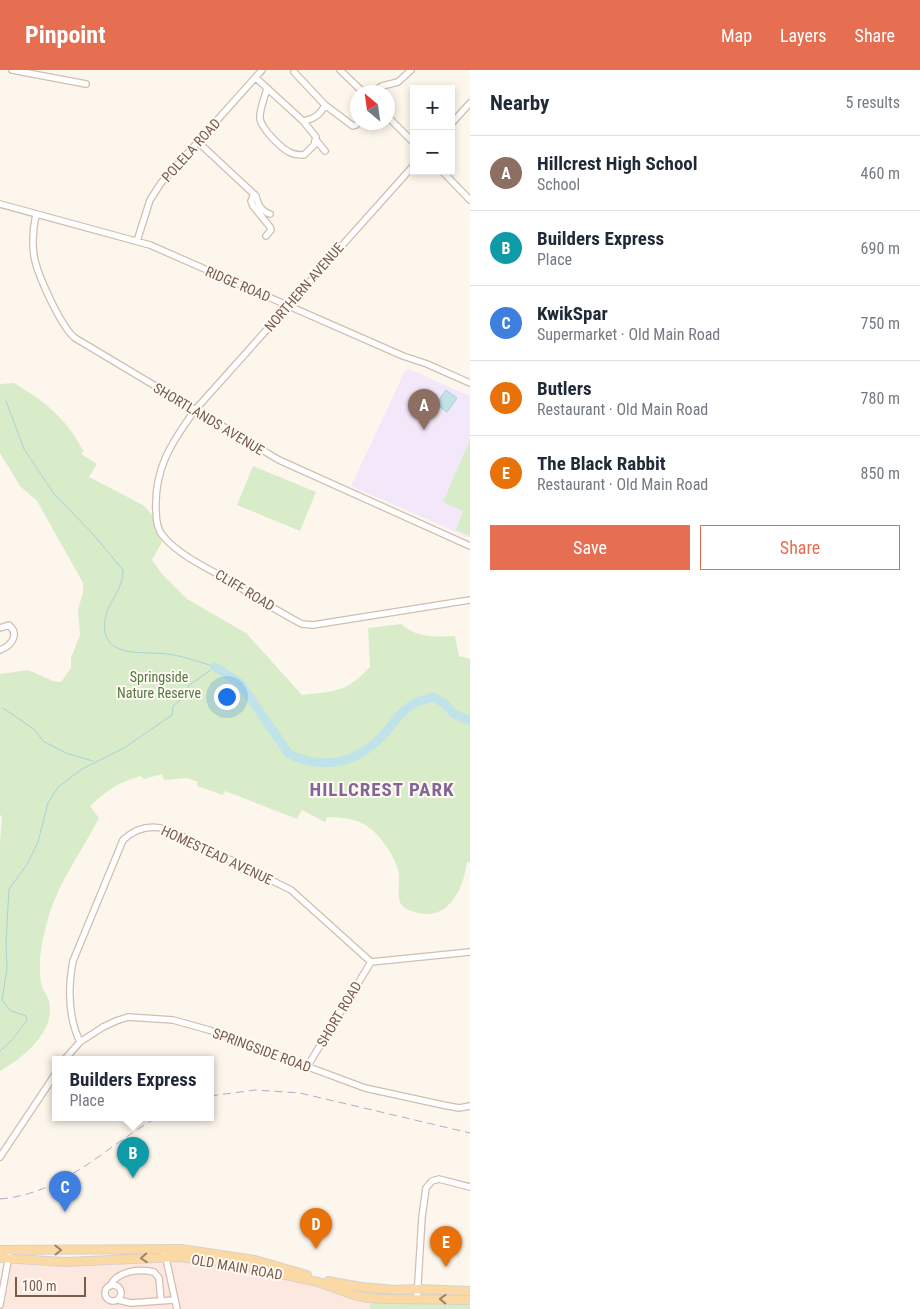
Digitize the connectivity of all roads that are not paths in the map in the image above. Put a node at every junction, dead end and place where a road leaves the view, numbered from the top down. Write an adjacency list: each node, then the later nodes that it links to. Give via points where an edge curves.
1 (12, 70): 7 (street)
2 (262, 70): 6 (street, POLELA ROAD)
3 (340, 70): 8 (street)
4 (411, 70): 9 (street, via 401,80)
5 (294, 72): 12 (street)
6 (256, 78): 10 (street); 19 (street, POLELA ROAD)
7 (86, 84)
8 (356, 85)
9 (386, 85)
10 (267, 88): 14 (street); 18 (street, via 260,122 272,137 290,153 304,155)
11 (470, 103): 13 (street)
12 (325, 105): 14 (street, via 317,116); 15 (street)
13 (455, 120)
14 (303, 121): 18 (street)
15 (350, 124)
16 (395, 124): 17 (street)
17 (410, 139)
18 (316, 140): 20 (street)
19 (198, 142): 23 (street); 29 (street, POLELA ROAD, via 153,194)
20 (325, 151)
21 (410, 169): 30 (street, NORTHERN AVENUE)
22 (446, 175): 24 (street)
23 (254, 194): 27 (street, via 264,212); 28 (street, via 253,206 271,230)
24 (470, 200)
25 (0, 204): 26 (street, RIDGE ROAD)
26 (36, 214): 29 (street, RIDGE ROAD); 32 (street, SHORTLANDS AVENUE, via 32,239 36,263 66,330 80,342)
27 (270, 214)
28 (266, 236)
29 (137, 241): 30 (street, RIDGE ROAD)
30 (288, 305): 31 (street, RIDGE ROAD); 32 (street, NORTHERN AVENUE)
31 (470, 383)
32 (194, 410): 33 (street, SHORTLANDS AVENUE, via 293,468); 34 (street, CLIFF ROAD, via 172,443 155,492 156,519 160,530 187,556 306,625)
33 (470, 546)
34 (470, 600)
35 (0, 628): 36 (street, via 9,626 15,635 11,644)
36 (0, 650)
37 (470, 952): 38 (street)
38 (372, 962): 39 (street, HOMESTEAD AVENUE, via 284,886 168,829 139,829 123,840 73,961 69,999 73,1026); 41 (street, SHORT ROAD)
39 (80, 1042): 40 (street, SPRINGSIDE ROAD); 41 (street, SPRINGSIDE ROAD, via 103,1027 128,1017 173,1020)
40 (68, 1056)
41 (307, 1067): 43 (street, SPRINGSIDE ROAD, via 365,1088 443,1106)
42 (52, 1079): 44 (street)
43 (470, 1106)
44 (0, 1157)
45 (470, 1187): 50 (street, via 439,1179 426,1188)
46 (0, 1250): 48 (main road, OLD MAIN ROAD)
47 (165, 1253): 48 (main road, OLD MAIN ROAD, one-way to 47); 48 (main road, OLD MAIN ROAD, one-way to 48, via 65,1262); 50 (main road, OLD MAIN ROAD, via 209,1252 255,1260 361,1287); 52 (main road, OLD MAIN ROAD, via 318,1282 354,1295); 54 (street)
48 (6, 1256): 57 (street)
49 (110, 1286): 53 (street, via 117,1286 120,1290); 53 (street, via 105,1290 106,1297 111,1302); 56 (street, via 126,1272 154,1272 159,1278)
50 (418, 1289): 51 (main road, OLD MAIN ROAD); 52 (street)
51 (470, 1292)
52 (417, 1299): 55 (main road, OLD MAIN ROAD, one-way to 52)
53 (118, 1300): 56 (street, via 131,1303)
54 (174, 1300): 56 (street); 58 (street)
55 (470, 1300)
56 (161, 1301)
57 (0, 1305)
58 (176, 1309)

